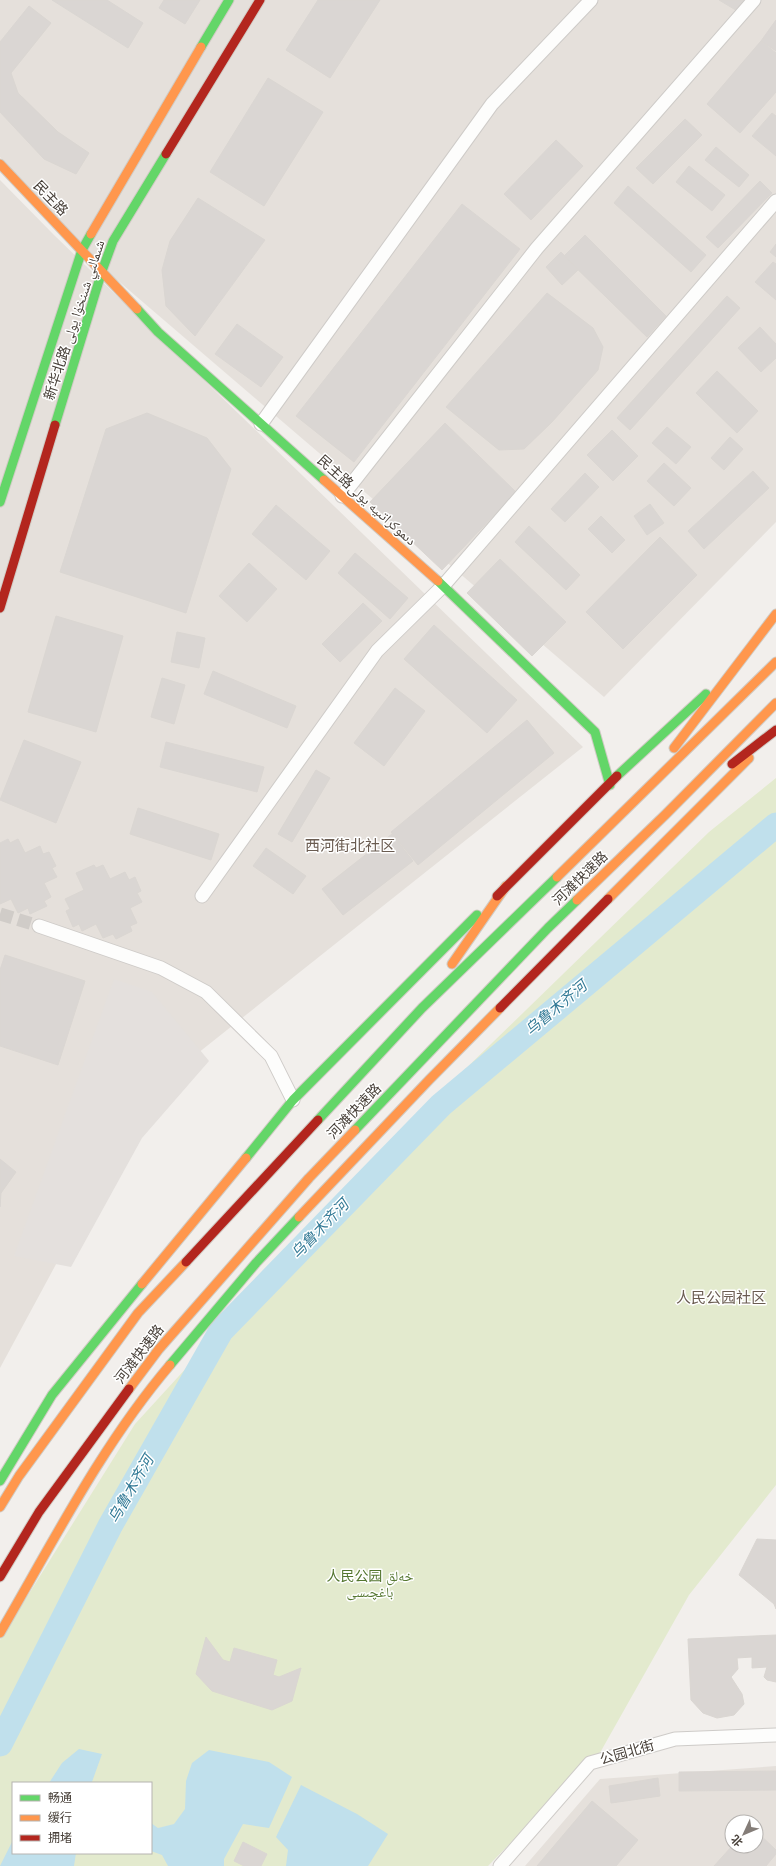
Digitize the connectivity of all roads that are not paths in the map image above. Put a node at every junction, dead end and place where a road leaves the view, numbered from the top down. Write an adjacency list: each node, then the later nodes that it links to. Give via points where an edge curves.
1 (229, 0): 7 (main road, 新华北路 شىمالىي شىنخۇا يولى)
2 (260, 0): 8 (main road, 新华北路 شىمالىي شىنخۇا يولى, via 114,241)
3 (591, 0): 9 (street, via 492,104)
4 (754, 0): 10 (street, via 537,248)
5 (0, 164): 7 (main road, 民主路)
6 (776, 201): 12 (street)
7 (82, 250): 8 (main road, 民主路دىموكراتىيە يولى); 11 (main road, 新华北路 شىمالىي شىنخۇا يولى)
8 (102, 271): 9 (main road, 民主路دىموكراتىيە يولى, via 158,332); 13 (main road, 新华北路 شىمالىي شىنخۇا يولى)
9 (261, 424): 10 (main road, 民主路دىموكراتىيە يولى)
10 (342, 496): 12 (main road, 民主路دىموكراتىيە يولى)
11 (0, 502)
12 (444, 586): 20 (main road, 民主路دىموكراتىيە يولى, via 595,732); 24 (street, via 377,651)
13 (0, 608)
14 (776, 614): 17 (main road)
15 (776, 628): 17 (main road)
16 (776, 662): 21 (main road, 河滩快速路)
17 (731, 670): 20 (main road); 21 (main road)
18 (776, 703): 22 (main road, 河滩快速路)
19 (776, 730): 22 (main road); 33 (main road, via 430,1080 256,1263 152,1386 98,1465)
20 (610, 784): 23 (main road)
21 (630, 807): 26 (main road, 河滩快速路)
22 (666, 814): 32 (main road, 河滩快速路, via 548,928 309,1178 164,1343 39,1512)
23 (506, 886): 26 (main road); 27 (main road)
24 (202, 896)
25 (39, 926): 27 (street, via 161,968 206,992 271,1056)
26 (422, 1008): 28 (main road, 河滩快速路)
27 (293, 1100): 29 (main road)
28 (212, 1232): 29 (main road); 31 (main road, 河滩快速路, via 138,1313 18,1476)
29 (125, 1307): 30 (main road, via 52,1395)
30 (0, 1481)
31 (0, 1507)
32 (0, 1578)
33 (0, 1633)
34 (776, 1735): 35 (street, 公园北街, via 675,1739 590,1763)
35 (500, 1866)

